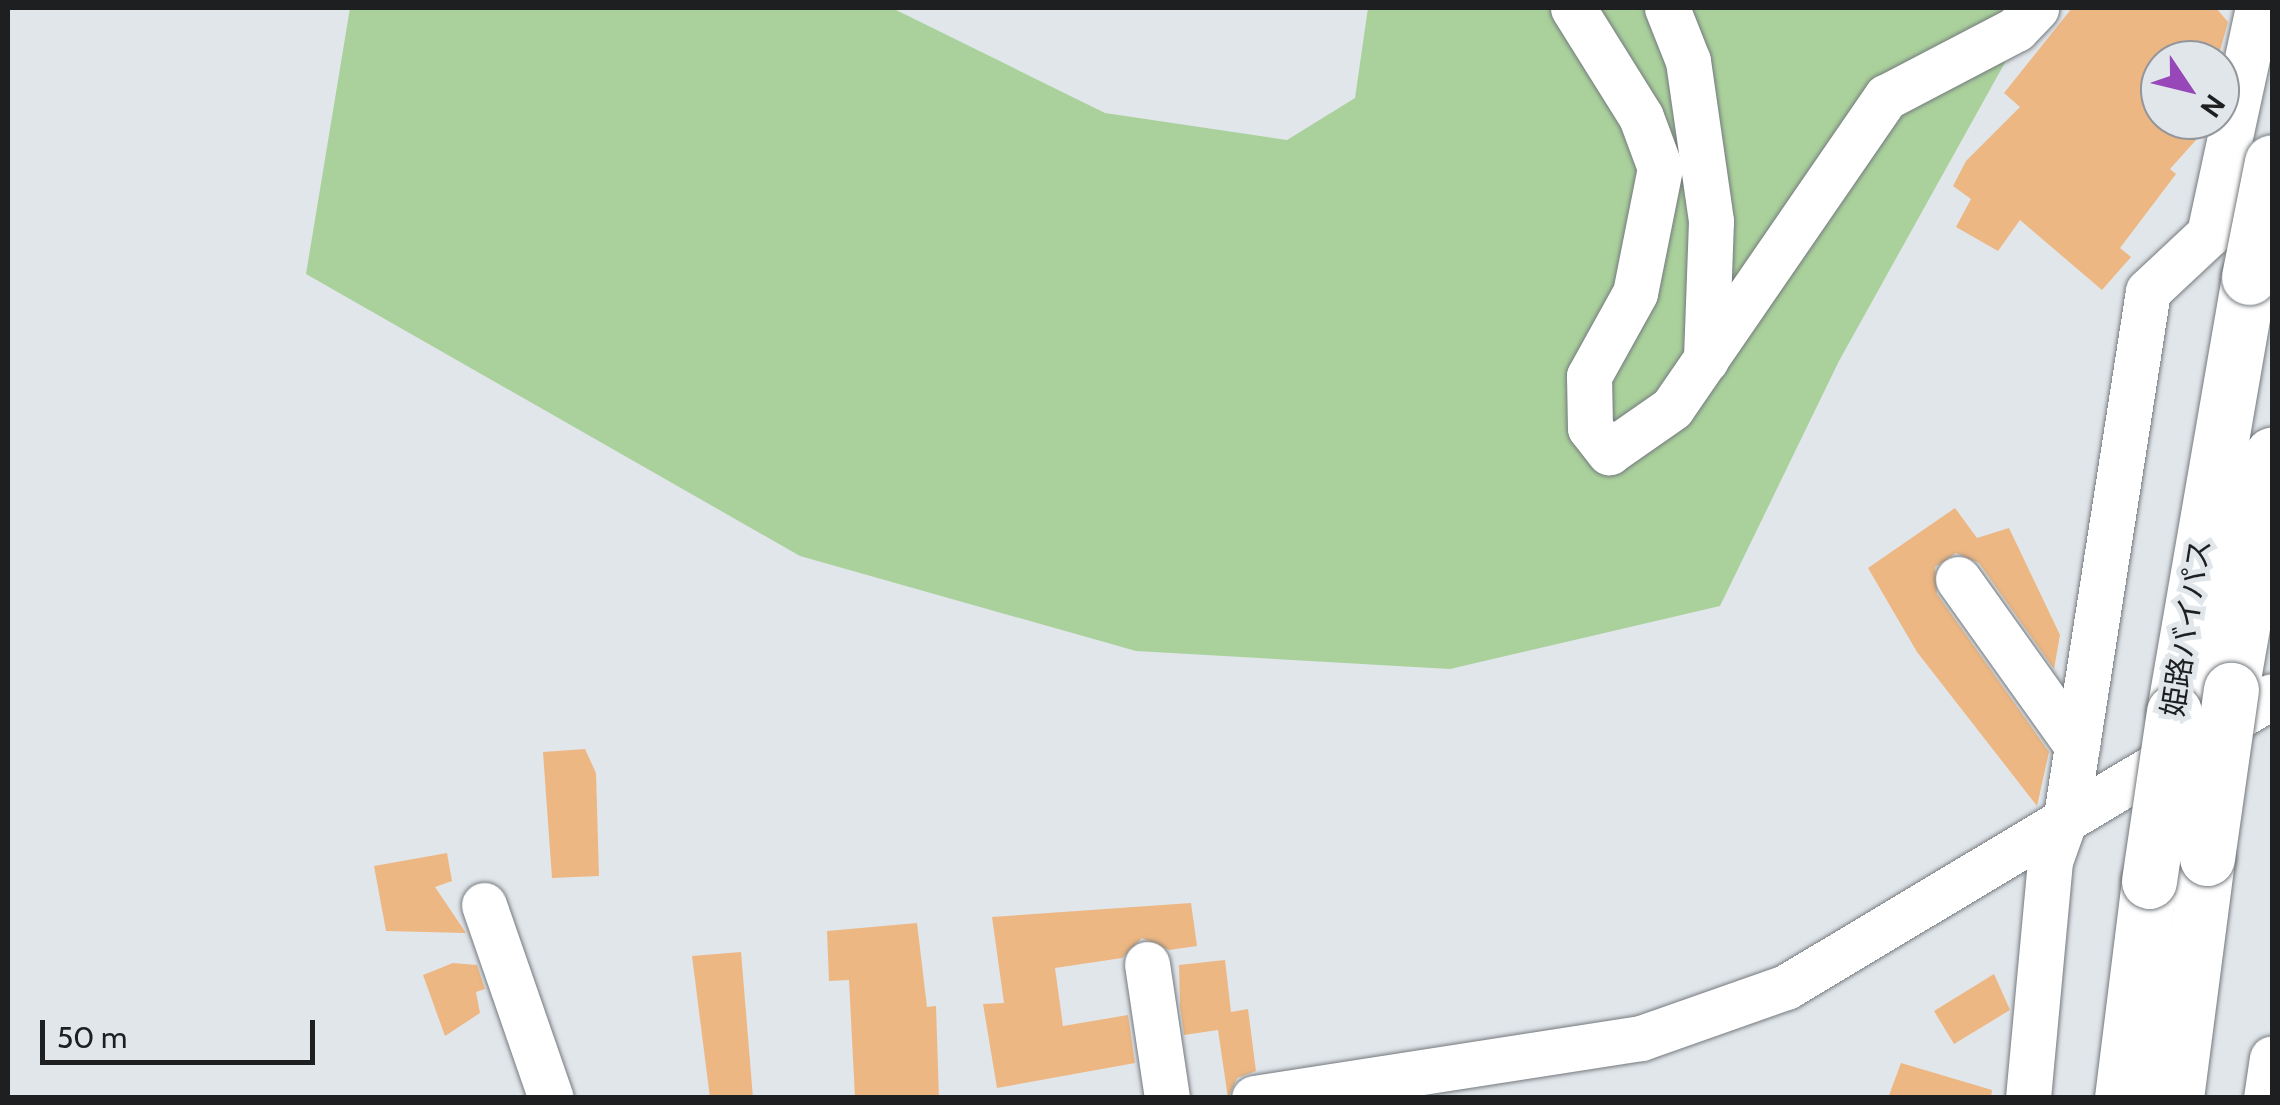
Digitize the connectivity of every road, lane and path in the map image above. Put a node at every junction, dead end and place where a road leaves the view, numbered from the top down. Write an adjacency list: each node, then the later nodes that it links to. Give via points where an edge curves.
1 (1573, 8): 8 (street, via 1641,117 1660,168 1634,293 1590,376 1590,428 1609,452 1634,440 1672,408)
2 (1667, 8): 8 (street, via 1688,61 1711,220)
3 (2036, 8): 8 (street, via 2016,29 1886,96)
4 (2258, 8): 6 (street)
5 (2272, 162): 7 (highway, 姫路バイパス, bridge)
6 (2209, 234): 7 (street); 12 (street, via 2148,291)
7 (2261, 259): 21 (highway, 姫路バイパス, bridge, via 2174,712)
8 (1706, 360)
9 (2272, 455): 11 (highway, 姫路バイパス)
10 (1958, 579): 12 (street)
11 (2252, 693): 13 (street); 22 (highway, 姫路バイパス, bridge, via 2207,858)
12 (2077, 746): 13 (street)
13 (2066, 816): 19 (street, via 1786,987 1641,1038); 20 (street, via 2050,862)
14 (484, 904): 17 (street)
15 (1147, 964): 18 (street)
16 (2272, 1058): 23 (street)
17 (551, 1098)
18 (1168, 1098)
19 (1254, 1098)
20 (2028, 1098)
21 (2122, 1098)
22 (2176, 1098)
23 (2266, 1098)

